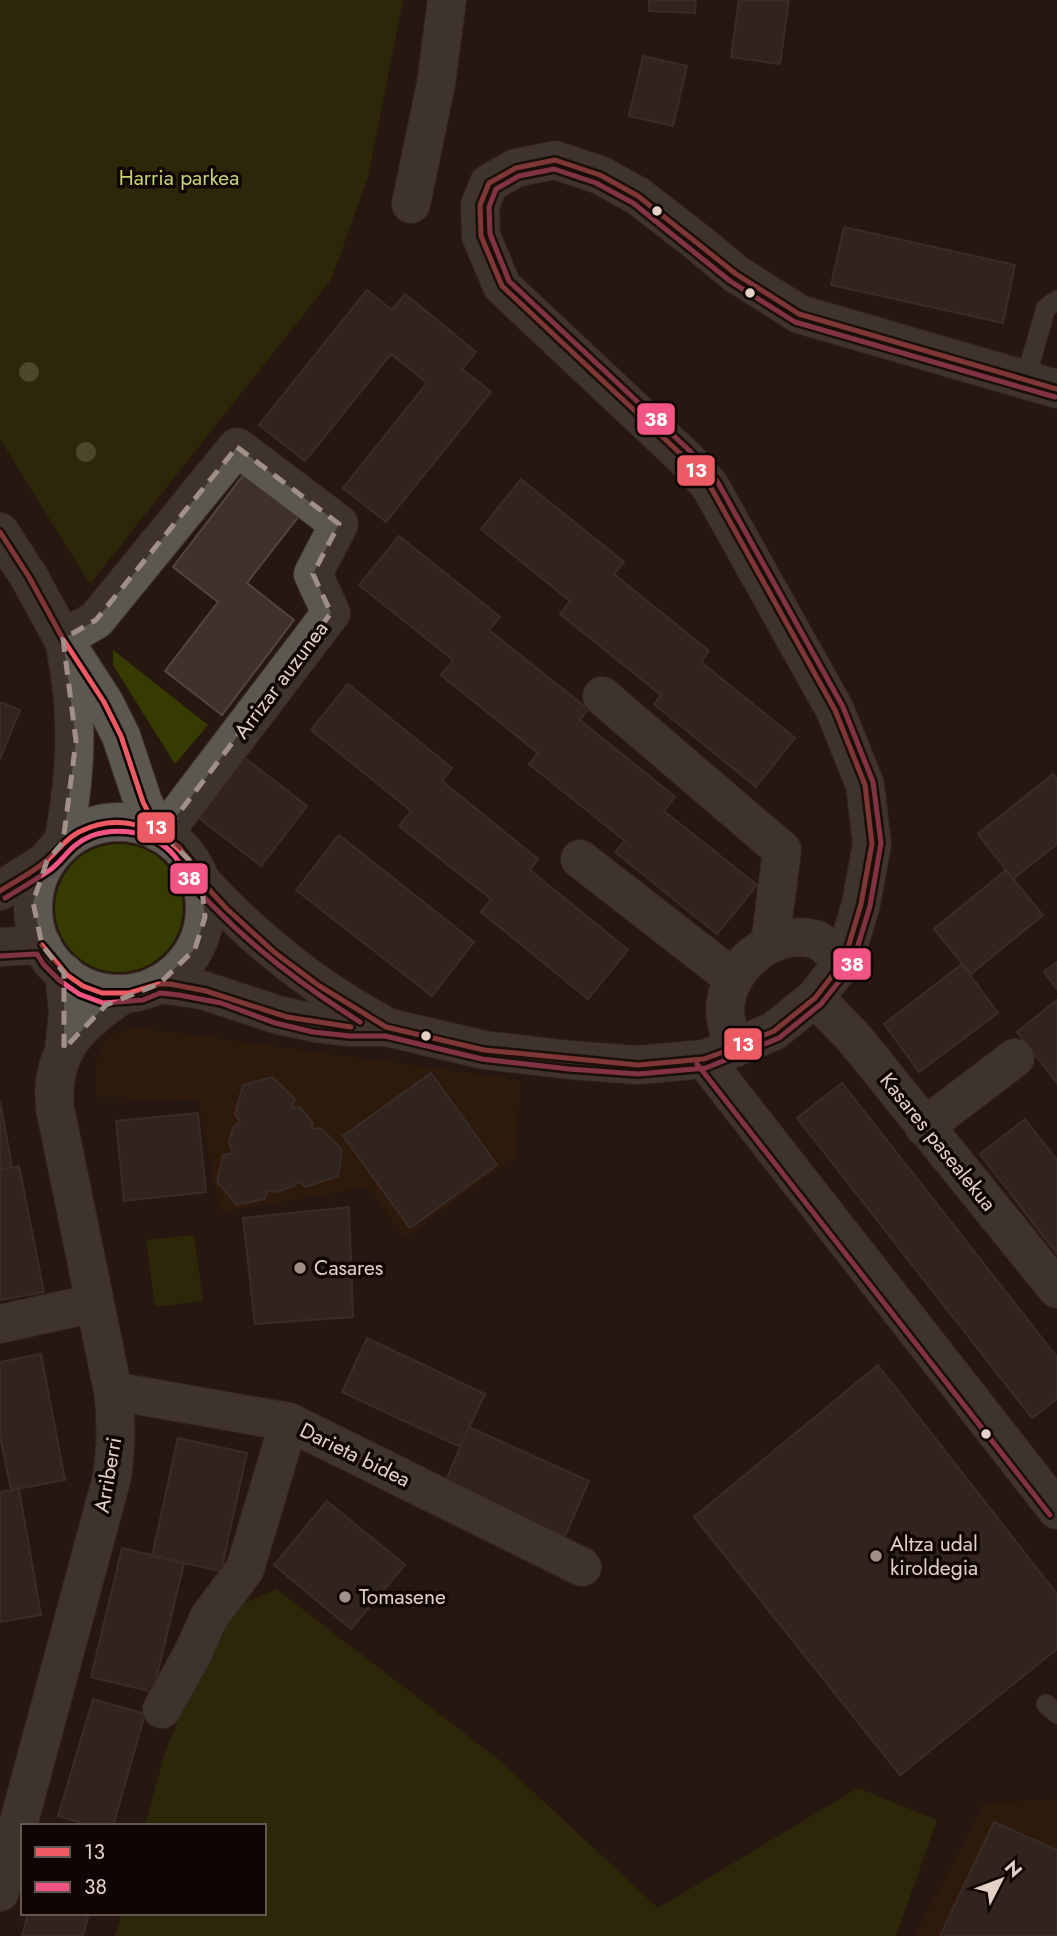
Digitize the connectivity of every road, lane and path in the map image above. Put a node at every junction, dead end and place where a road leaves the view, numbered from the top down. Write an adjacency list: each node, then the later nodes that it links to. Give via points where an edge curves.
1 (447, 0): 2 (street, via 436,84)
2 (411, 204)
3 (1057, 300): 4 (lane, via 1045,309)
4 (1041, 385): 16 (street, via 799,314 736,274 638,196 600,175 555,160 516,168 489,183 480,205 481,236 502,286 710,486 835,710 865,785 872,844)
5 (0, 532): 6 (street)
6 (63, 639): 8 (street, via 104,702 143,802); 8 (street, Arrizar auzunea, via 96,620 237,447 339,524 313,574 331,614); 9 (street, via 76,741 70,809)
7 (602, 696): 13 (street, via 782,850)
8 (161, 833): 9 (street, Arriberri, via 116,822 88,828); 11 (street, Arriberri, via 186,855)
9 (55, 852): 12 (street); 15 (street, Arriberri, via 38,881 33,902 35,924)
10 (580, 859): 17 (street)
11 (201, 881): 18 (street, Arriberri, via 205,901 201,934 186,962); 20 (street, via 285,961)
12 (0, 891)
13 (769, 944): 16 (street, via 792,938 816,939); 17 (street, via 749,958)
14 (0, 947): 15 (street)
15 (53, 959): 18 (street, via 83,986 105,994); 21 (street, Arriberri, via 68,1012)
16 (844, 961): 19 (street)
17 (733, 978): 22 (street)
18 (142, 989): 20 (street, via 202,990 315,1023); 21 (street, Arriberri, via 90,1018)
19 (816, 998): 22 (street, via 774,1031); 24 (street, Kasares pasealekua)
20 (386, 1027): 22 (street, via 484,1050 570,1060 638,1065)
21 (64, 1049): 26 (street, Arriberri, via 54,1076 55,1108)
22 (719, 1053): 30 (street)
23 (1015, 1058): 24 (street)
24 (924, 1127): 25 (street, Kasares pasealekua)
25 (1057, 1289)
26 (95, 1303): 27 (street); 28 (street, Arriberri)
27 (0, 1324)
28 (113, 1391): 29 (street, Darieta bidea); 33 (street, Arriberri, via 116,1436 111,1477)
29 (289, 1422): 31 (street, Darieta bidea); 32 (street, via 245,1569 209,1617)
30 (1057, 1510)
31 (582, 1567)
32 (162, 1709)
33 (10, 1807): 34 (street, Arriberri)
34 (0, 1892)

